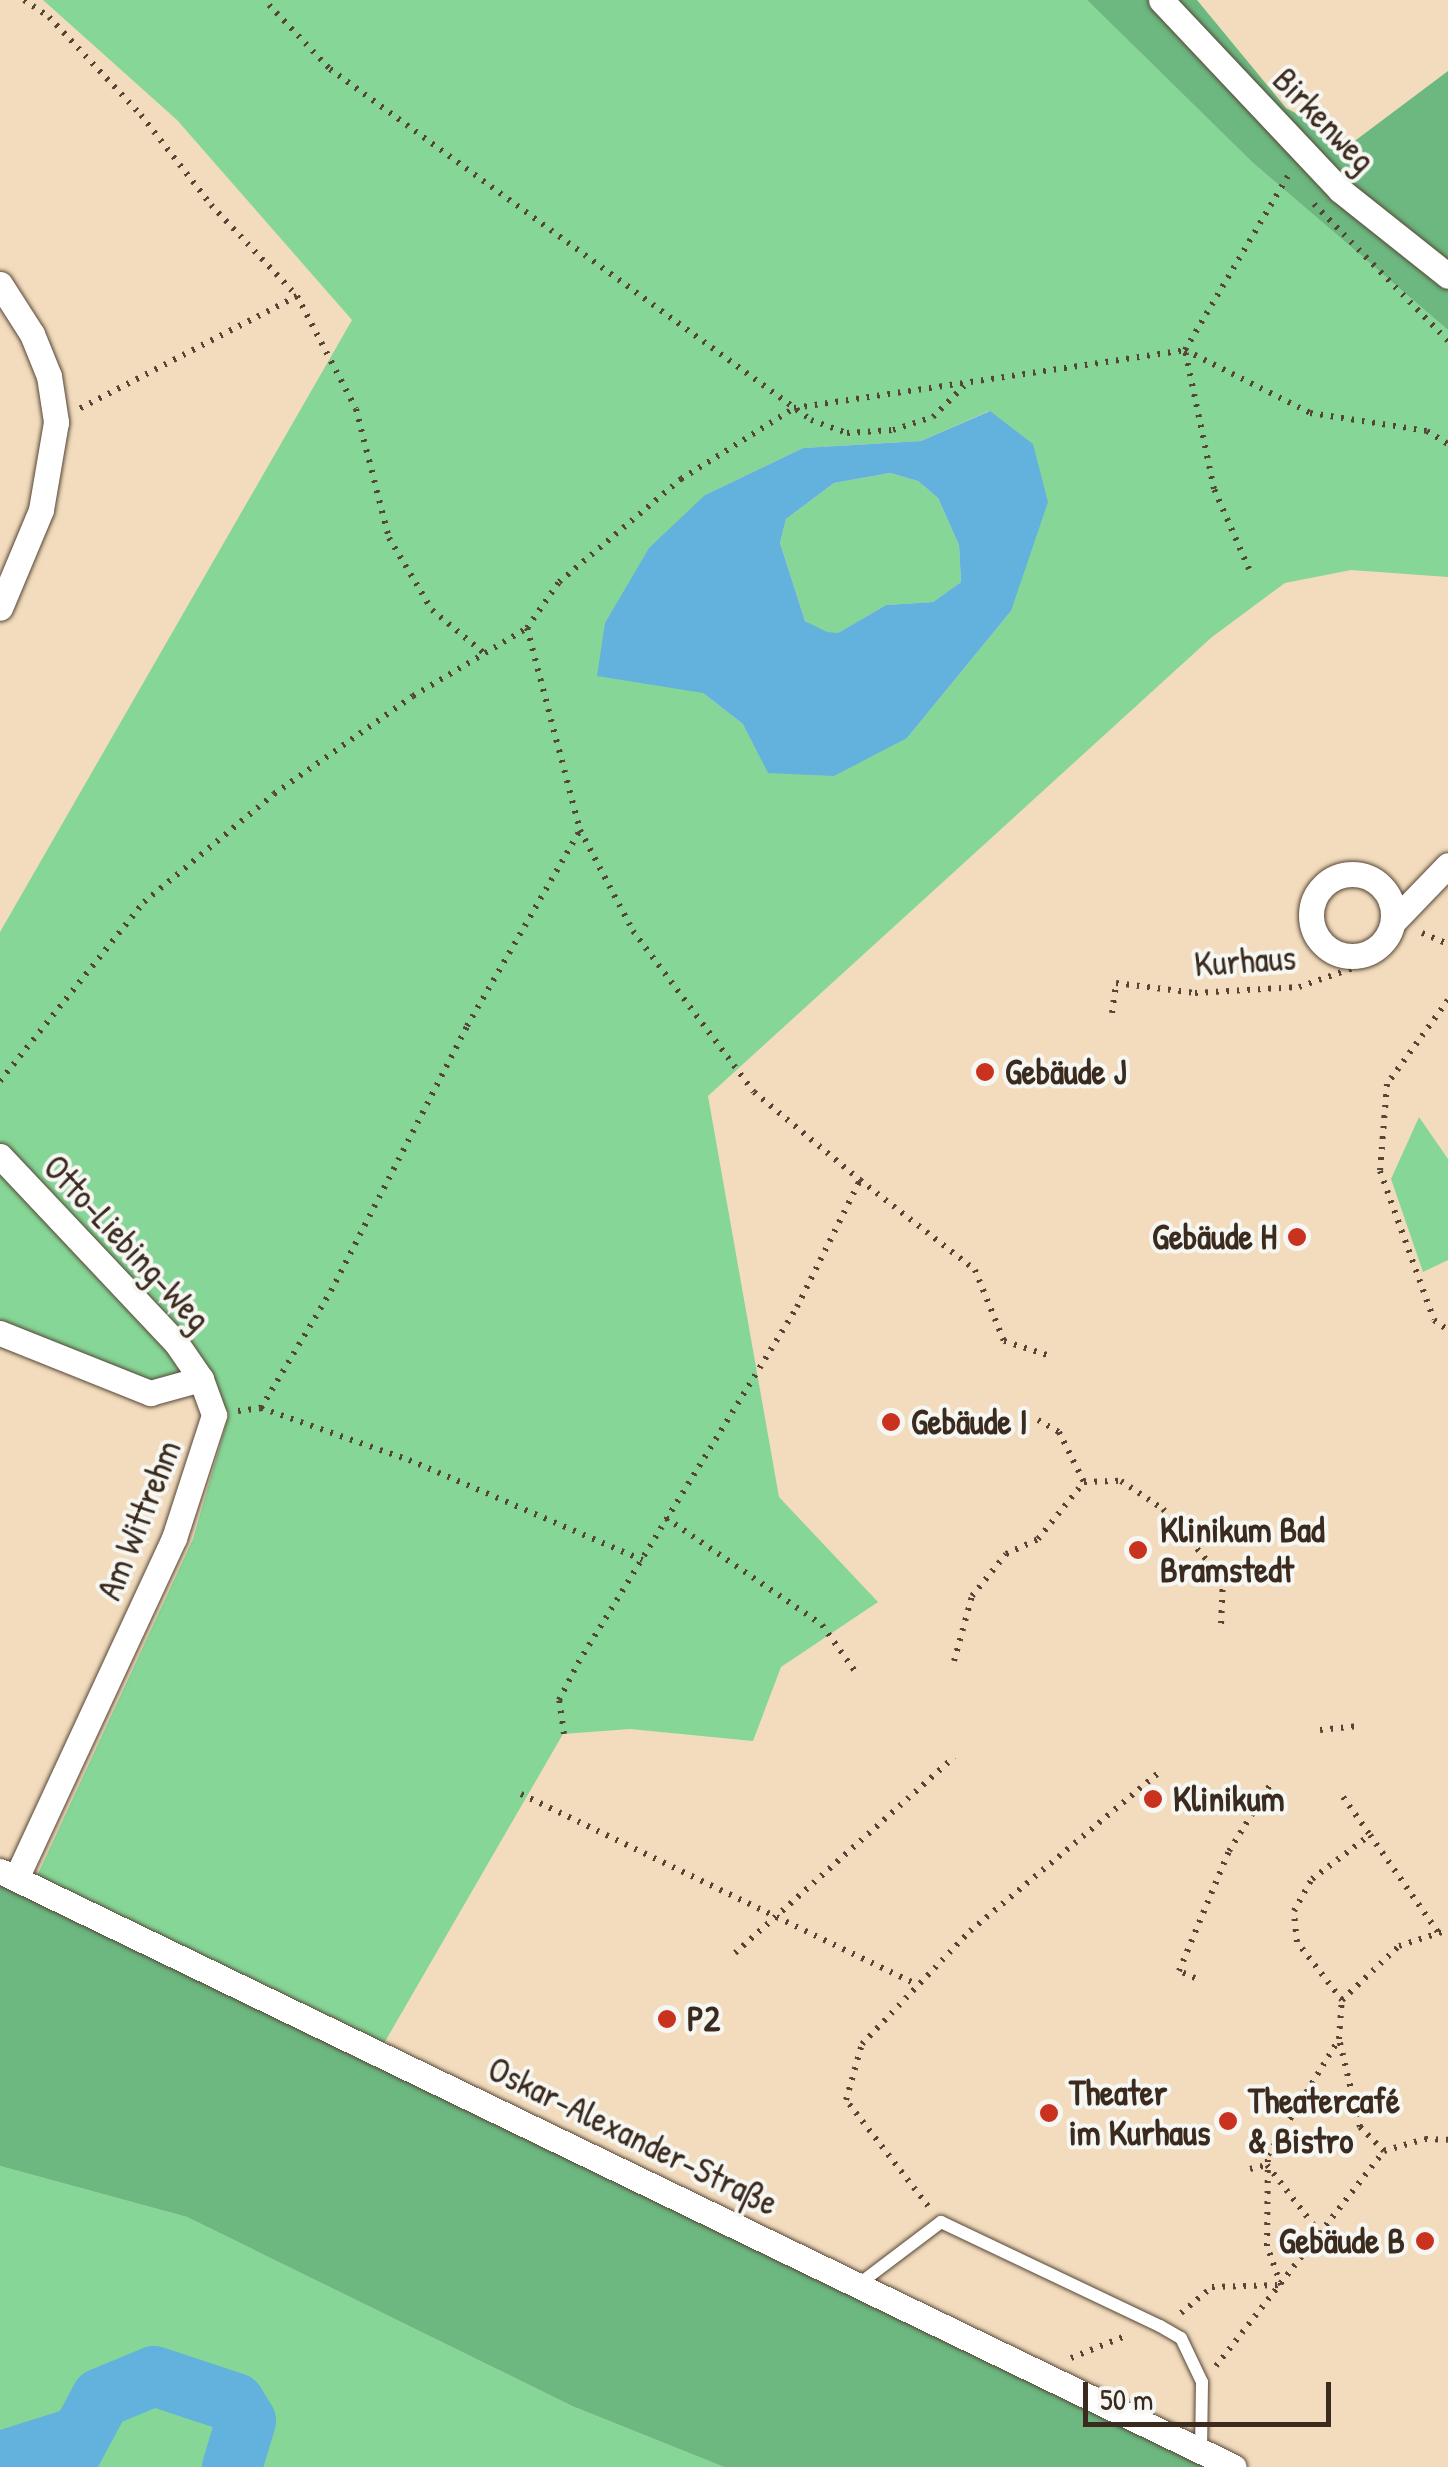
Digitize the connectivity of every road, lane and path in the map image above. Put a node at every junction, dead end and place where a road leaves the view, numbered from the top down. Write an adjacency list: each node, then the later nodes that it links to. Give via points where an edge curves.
1 (24, 0): 7 (path, via 49,17 141,116 211,204)
2 (1161, 0): 4 (street, Birkenweg)
3 (269, 5): 11 (path, via 330,69)
4 (1304, 151): 5 (street, Birkenweg, via 1340,190); 8 (path, via 1315,212); 9 (path)
5 (1448, 276)
6 (0, 284): 12 (street, via 32,334 49,376)
7 (298, 296): 12 (path); 17 (path, via 356,409 388,538 432,610)
8 (1448, 341)
9 (1186, 350): 10 (path); 13 (path, via 1310,414 1427,431); 14 (path, via 1214,489)
10 (965, 385): 11 (path); 11 (path, via 933,417 893,430 847,433)
11 (794, 408): 16 (path, via 682,479 559,582)
12 (56, 422): 15 (street, via 41,510)
13 (1448, 444)
14 (1249, 569)
15 (0, 608)
16 (527, 628): 17 (path); 18 (path)
17 (485, 654): 24 (path, via 274,794 144,902)
18 (580, 830): 26 (path, via 632,931 754,1092); 31 (path, via 467,1026 331,1291)
19 (1448, 865): 20 (street)
20 (1399, 930): 21 (path); 23 (path, Kurhaus, via 1370,962 1300,987 1195,993 1116,983)
21 (1448, 944)
22 (1448, 1000): 27 (path, via 1387,1084 1380,1172 1434,1320)
23 (1112, 1013)
24 (0, 1080)
25 (0, 1156): 30 (street, Otto-Liebing-Weg, via 177,1344)
26 (860, 1180): 29 (path, via 975,1270 1004,1341); 35 (path, via 797,1307)
27 (1448, 1330)
28 (0, 1333): 30 (street, Am Wittrehm, via 150,1393)
29 (1047, 1355)
30 (201, 1379): 32 (street, Am Wittrehm)
31 (260, 1408): 32 (path); 36 (path, via 409,1460)
32 (214, 1415): 49 (street, Am Wittrehm, via 174,1538)
33 (1038, 1420): 34 (path, via 1059,1432)
34 (1084, 1482): 37 (path, via 1120,1482 1163,1509 1223,1579); 38 (path, via 1038,1539 1006,1554 972,1596)
35 (666, 1518): 36 (path); 39 (path, via 822,1625)
36 (642, 1560): 42 (path, via 559,1700)
37 (1221, 1624)
38 (954, 1661)
39 (857, 1674)
40 (1356, 1726): 41 (path)
41 (1320, 1730)
42 (564, 1734)
43 (954, 1757): 50 (path)
44 (1158, 1773): 55 (path)
45 (1272, 1782): 54 (path, via 1228,1851 1178,1971)
46 (522, 1794): 50 (path)
47 (1343, 1797): 48 (path)
48 (1370, 1834): 52 (path); 56 (path, via 1312,1879 1294,1911 1297,1942)
49 (8, 1874): 66 (street, Oskar-Alexander-Straße)
50 (776, 1917): 53 (path); 55 (path)
51 (1448, 1930): 52 (path)
52 (1438, 1932): 56 (path, via 1399,1946)
53 (736, 1953)
54 (1196, 1978)
55 (915, 1984): 59 (path, via 862,2044)
56 (1342, 2000): 57 (path)
57 (1339, 2039): 61 (path, via 1360,2127); 62 (path)
58 (837, 2095): 59 (path)
59 (846, 2100): 64 (path)
60 (1448, 2140): 61 (path, via 1425,2138)
61 (1384, 2151): 65 (path)
62 (1267, 2165): 63 (path); 65 (path); 67 (path, via 1267,2246)
63 (1250, 2169)
64 (942, 2222): 66 (lane); 68 (lane, via 1181,2338)
65 (1322, 2236): 67 (path)
66 (859, 2284): 69 (street, Oskar-Alexander-Straße)
67 (1281, 2284): 68 (path)
68 (1202, 2382): 69 (lane)
69 (1201, 2450): 70 (street, Oskar-Alexander-Straße)
70 (1234, 2467)

